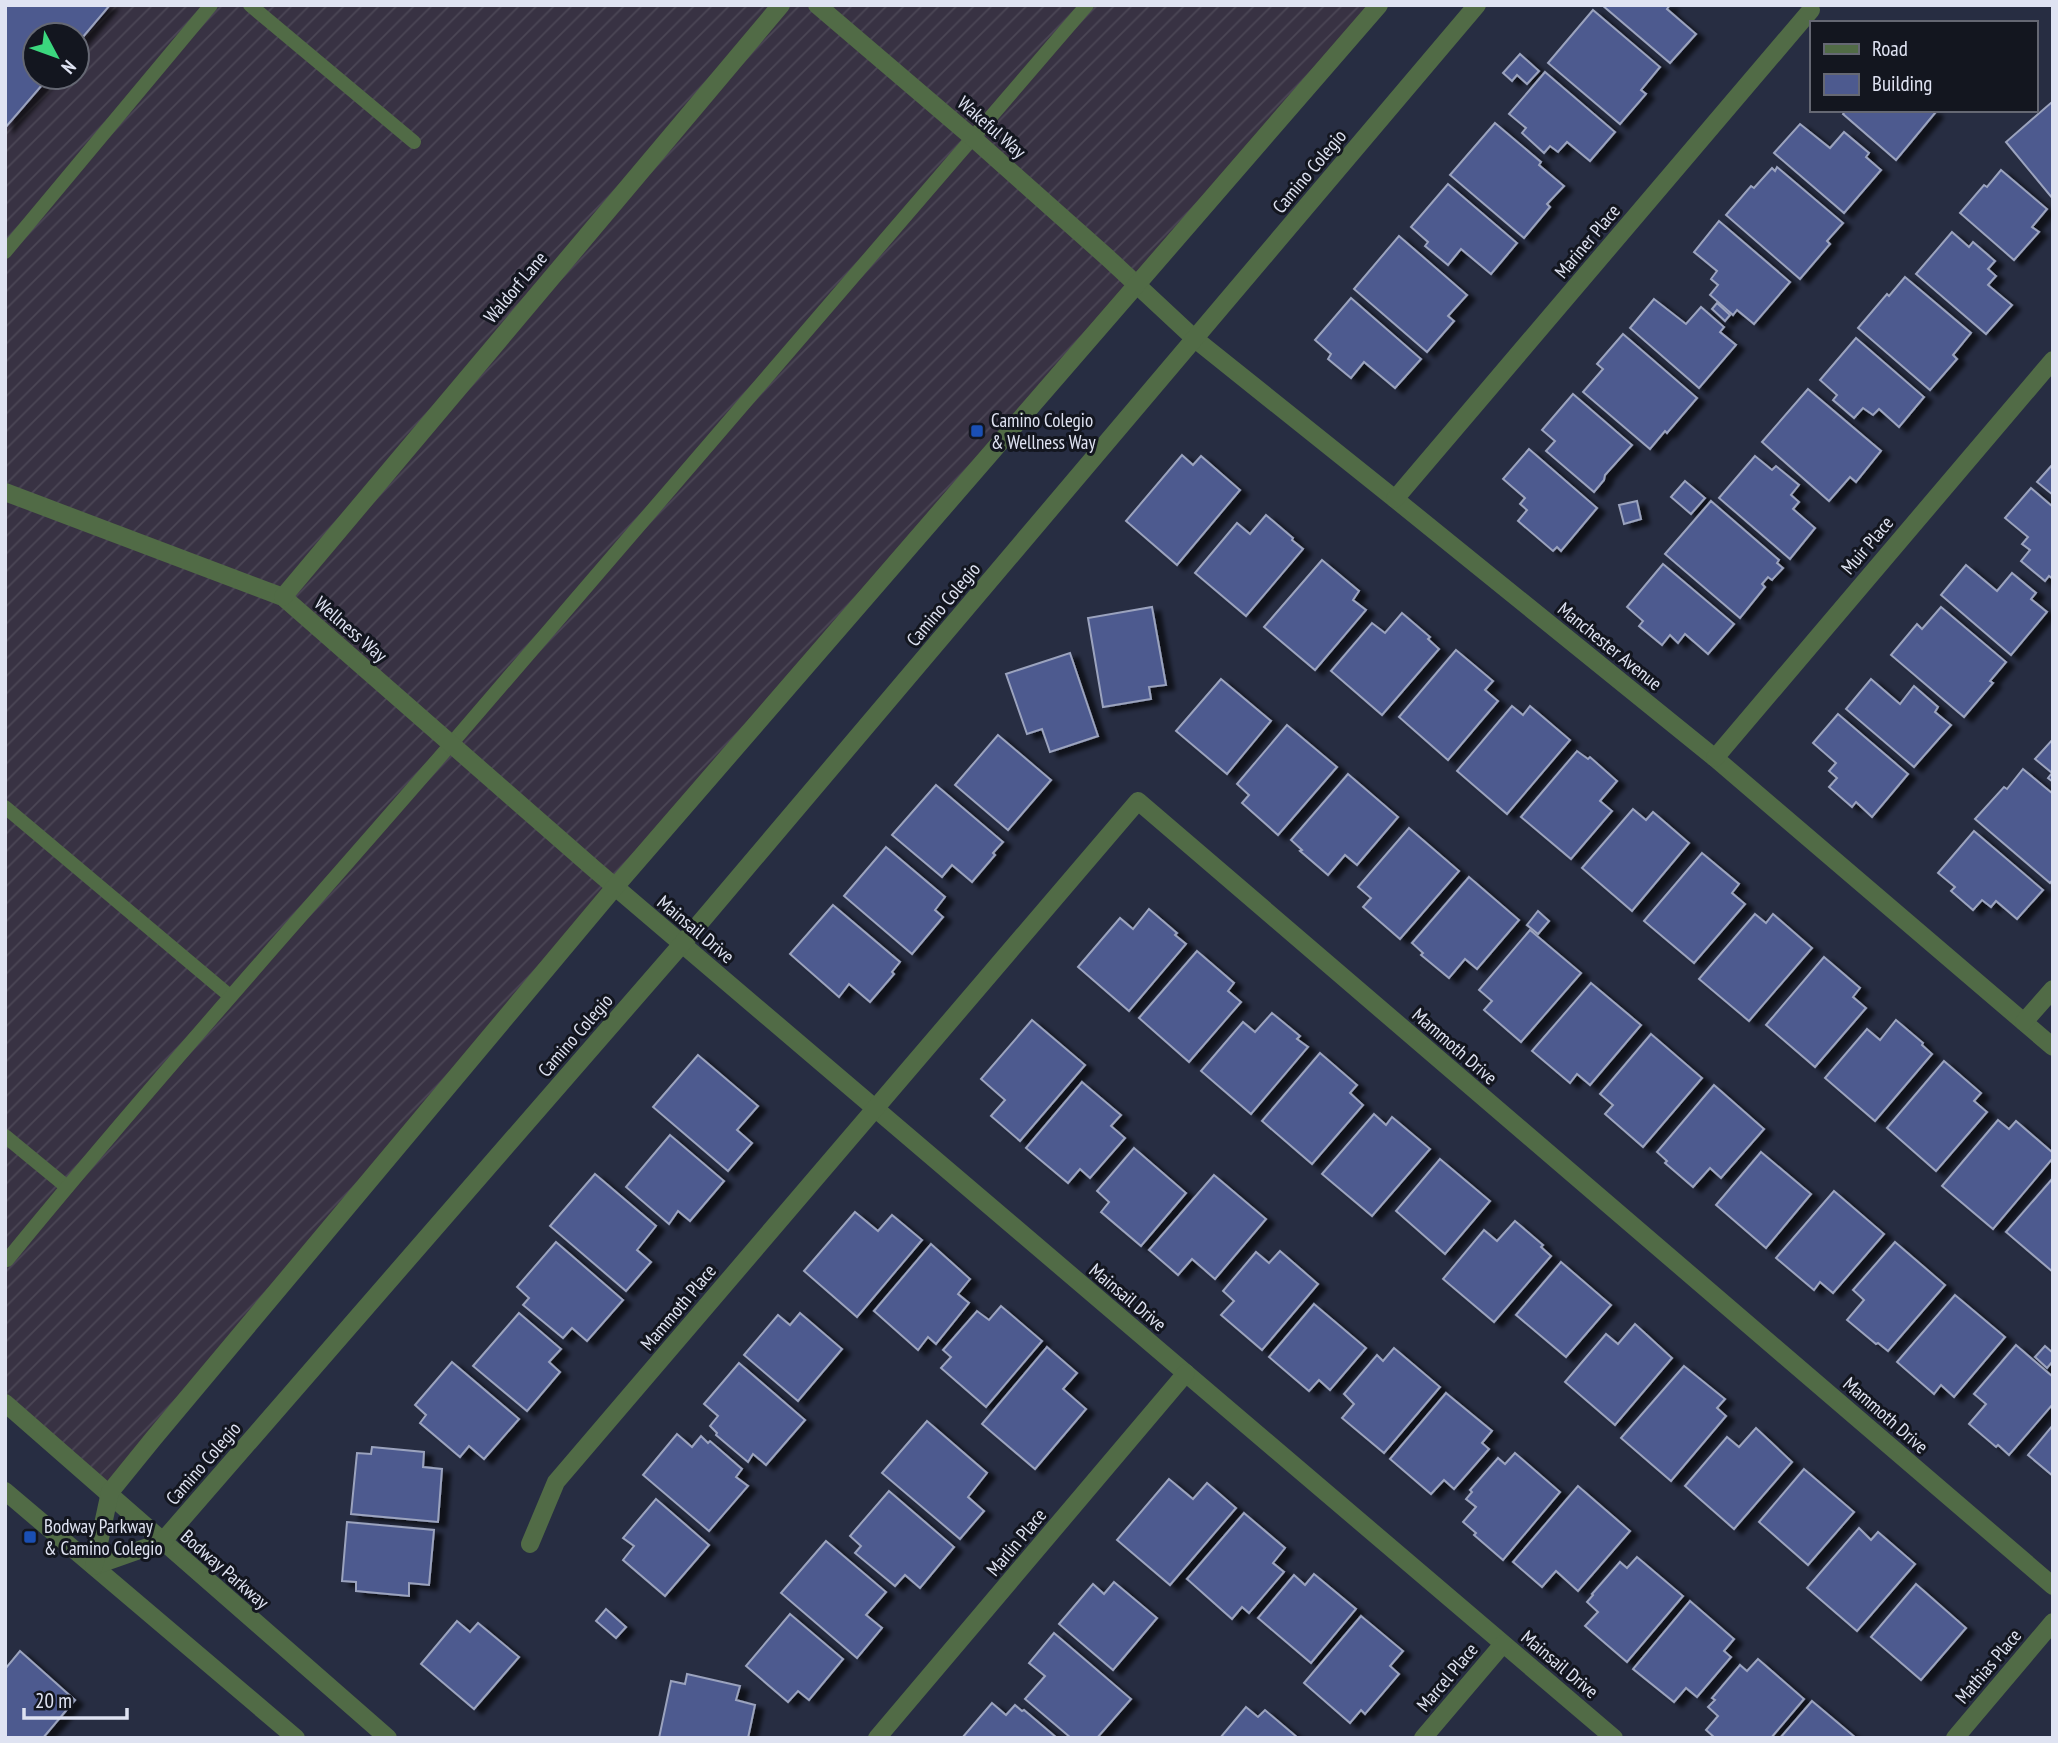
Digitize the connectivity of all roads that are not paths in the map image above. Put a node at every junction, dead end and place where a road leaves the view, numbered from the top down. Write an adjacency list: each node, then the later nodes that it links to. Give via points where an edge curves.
1 (211, 5): 11 (lane)
2 (250, 5): 10 (lane)
3 (781, 5): 17 (street, Waldorf Lane)
4 (817, 5): 9 (street, Wakeful Way)
5 (1087, 5): 9 (lane)
6 (1379, 5): 12 (street)
7 (1478, 5): 13 (street, Camino Colegio)
8 (1811, 10): 16 (street, Mariner Place)
9 (973, 138): 12 (street, Wakeful Way); 18 (lane)
10 (414, 142)
11 (5, 252)
12 (1136, 285): 13 (street, Manchester Avenue); 21 (street)
13 (1195, 340): 16 (street, Manchester Avenue); 22 (street, Camino Colegio)
14 (2053, 359): 19 (street, Muir Place)
15 (5, 492): 17 (street, Wellness Way)
16 (1395, 499): 19 (street, Manchester Avenue)
17 (283, 597): 18 (street, Wellness Way)
18 (450, 745): 21 (street, Wellness Way); 24 (lane)
19 (1714, 758): 25 (street, Manchester Avenue)
20 (5, 807): 24 (lane)
21 (615, 887): 22 (street, Mainsail Drive); 34 (street)
22 (682, 944): 27 (street, Mainsail Drive); 35 (street, Camino Colegio)
23 (2053, 989): 25 (street)
24 (230, 996): 29 (lane)
25 (2024, 1022): 26 (street, Manchester Avenue)
26 (2053, 1047)
27 (875, 1108): 31 (street, Mainsail Drive); 36 (street, Mammoth Place, via 556,1482); 38 (street, Mammoth Drive, via 1138,801)
28 (5, 1136): 29 (lane)
29 (66, 1187): 30 (lane)
30 (7, 1260)
31 (1186, 1373): 40 (street, Mainsail Drive); 43 (street, Marlin Place)
32 (5, 1403): 34 (street, Bodway Parkway)
33 (5, 1491): 37 (street)
34 (110, 1492): 35 (street, Bodway Parkway); 37 (street)
35 (163, 1542): 37 (street, Camino Colegio); 42 (street, Bodway Parkway)
36 (530, 1544)
37 (94, 1566): 41 (street)
38 (2053, 1586)
39 (2053, 1622): 46 (street, Mathias Place)
40 (1503, 1644): 44 (street, Marcel Place); 45 (street, Mainsail Drive)
41 (296, 1738)
42 (388, 1738)
43 (877, 1738)
44 (1423, 1738)
45 (1614, 1738)
46 (1955, 1738)

